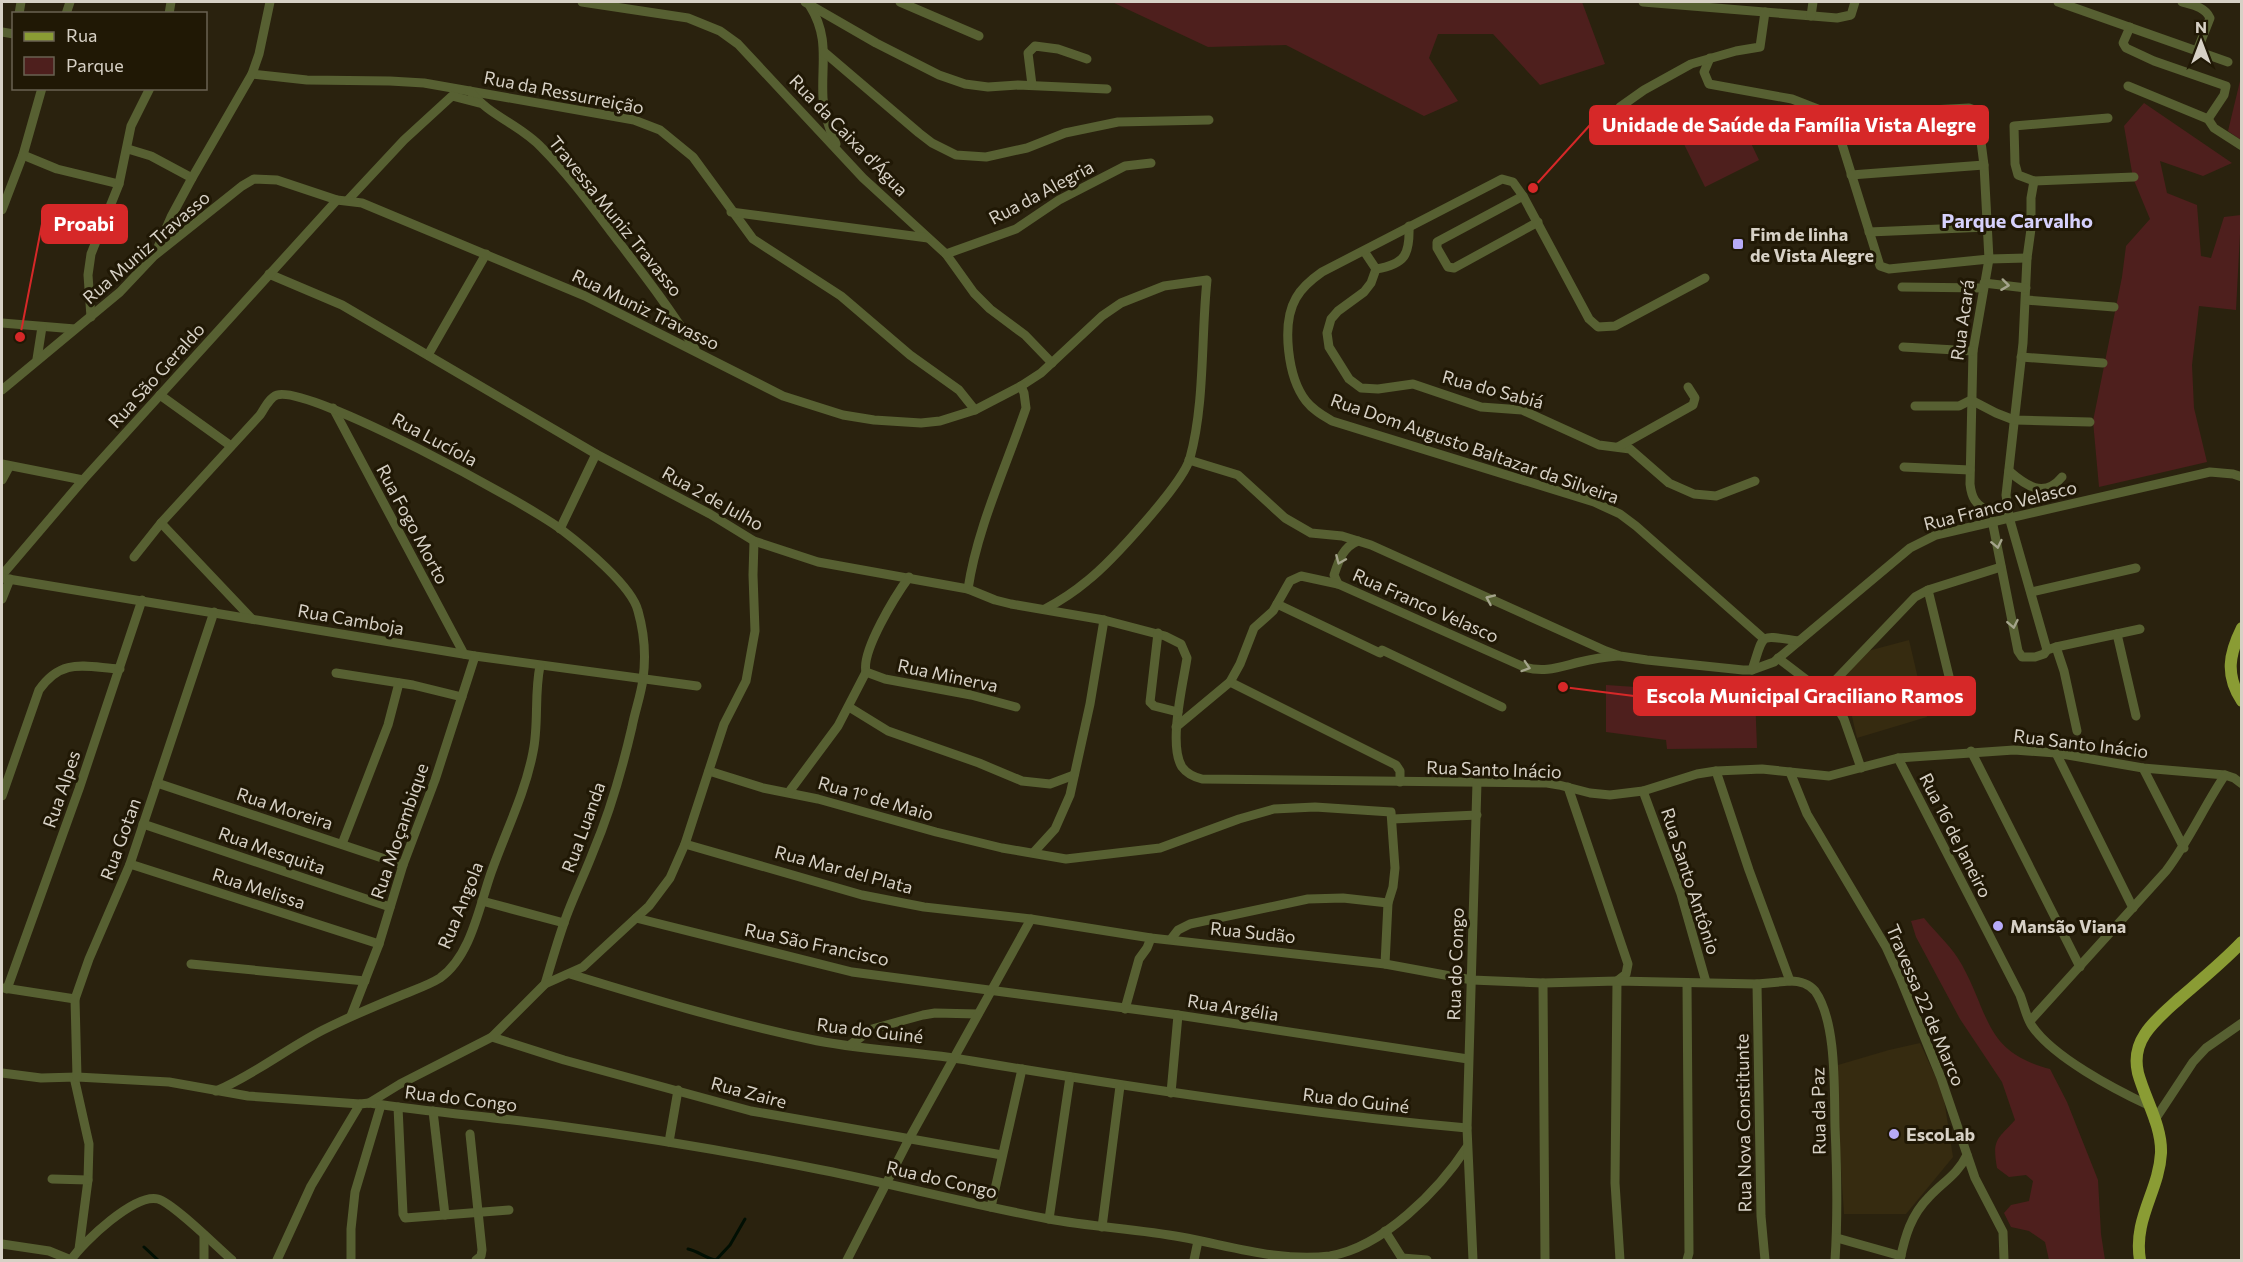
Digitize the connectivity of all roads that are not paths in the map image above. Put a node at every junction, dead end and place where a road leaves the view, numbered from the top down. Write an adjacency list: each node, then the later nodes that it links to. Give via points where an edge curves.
1 (270, 2): 22 (street)
2 (582, 2): 37 (street, Rua da Caixa d'Água, via 688,18 720,31 746,52)
3 (807, 2): 18 (street, via 819,20); 23 (street, via 876,43 947,78 988,87)
4 (900, 2): 16 (street)
5 (1643, 2): 6 (street)
6 (1655, 2): 13 (street)
7 (1772, 2): 13 (street)
8 (1812, 2): 14 (street)
9 (1855, 2): 14 (street, via 1847,17)
10 (2058, 2): 12 (street)
11 (2182, 2): 17 (street, via 2206,11 2210,18)
12 (2071, 3): 15 (street)
13 (1768, 13): 14 (street); 19 (street, via 1760,47)
14 (1811, 16)
15 (2130, 27): 17 (street); 33 (street, via 2123,43 2126,48 2226,86)
16 (979, 36)
17 (2197, 51): 21 (street)
18 (824, 52): 34 (street, via 932,143 961,156 996,156 1065,133 1118,122); 37 (street, via 825,108)
19 (1710, 58): 30 (street, via 1684,67); 31 (street, via 1704,72 1709,84 1792,99)
20 (1087, 59): 23 (street, via 1035,46 1028,53)
21 (2228, 62)
22 (252, 74): 28 (street, Rua da Ressurreição, via 390,81); 43 (street)
23 (1032, 85): 25 (street)
24 (2128, 86): 33 (street)
25 (1107, 89)
26 (41, 90): 38 (street)
27 (149, 90): 36 (street, via 131,126)
28 (470, 91): 29 (street, Travessa Muniz Travasso); 50 (street, Rua da Ressurreição, via 634,120 660,130 693,157)
29 (479, 103): 48 (street, via 452,96); 75 (street, Travessa Muniz Travasso, via 537,142 551,157 665,301)
30 (1620, 108)
31 (1833, 115): 40 (street, Rua Acará, via 1969,108 1979,116); 41 (street)
32 (2108, 118): 44 (street, via 2014,126 2018,175)
33 (2208, 119): 35 (street, via 2214,128)
34 (1209, 120)
35 (2241, 146)
36 (128, 148): 43 (street); 45 (street)
37 (838, 151): 55 (street, Rua da Caixa d'Água)
38 (23, 155): 45 (street, via 57,170); 49 (street)
39 (1151, 163): 58 (street, Rua da Alegria, via 1125,166 1059,200 1016,229)
40 (1984, 165): 41 (street); 53 (street, Rua Acará)
41 (1851, 175): 54 (street)
42 (2134, 177): 44 (street)
43 (192, 178): 59 (street)
44 (2034, 180): 60 (street)
45 (119, 183): 70 (street, via 91,254)
46 (1523, 196): 51 (street); 51 (street, via 1437,242 1448,267 1454,268); 52 (street, Rua Dom Augusto Baltazar da Silveira, via 1516,185 1496,180)
47 (338, 200): 48 (street, Rua Muniz Travasso); 59 (street, Rua Muniz Travasso, via 277,180 254,179); 63 (street, Rua São Geraldo)
48 (348, 200): 57 (street, Rua Muniz Travasso)
49 (2, 210)
50 (731, 212): 55 (street); 89 (street, Rua da Ressurreição, via 753,239 841,296 910,355 959,390)
51 (1539, 222): 64 (street, via 1589,319 1598,327 1615,326)
52 (1408, 226): 56 (street, Rua Dom Augusto Baltazar da Silveira); 62 (street, via 1409,247 1402,259)
53 (1987, 227): 54 (street); 61 (street, Rua Acará)
54 (1869, 232): 61 (street, via 1878,262 1884,268)
55 (928, 238): 58 (street, Rua da Caixa d'Água)
56 (1364, 250): 62 (street); 131 (street, Rua Dom Augusto Baltazar da Silveira, via 1310,281 1292,307 1288,329 1292,370 1306,400 1318,412 1332,421 1594,502 1620,514)
57 (486, 254): 75 (street, Rua Muniz Travasso, via 585,296); 77 (street)
58 (946, 254): 80 (street, Rua da Caixa d'Água, via 984,304 1025,335)
59 (154, 256): 70 (street, Rua Muniz Travasso)
60 (2027, 258): 61 (street); 67 (street)
61 (1989, 259): 65 (street, Rua Acará)
62 (1376, 269): 93 (street, Rua do Sabiá, via 1364,292 1338,311 1329,326 1329,347 1354,383 1368,389 1413,384 1481,407 1522,411 1599,445)
63 (269, 274): 77 (street, Rua 2 de Julho, via 342,305); 85 (street, Rua São Geraldo)
64 (1705, 278)
65 (1984, 285): 66 (street); 67 (street, one-way to 67); 76 (street, Rua Acará)
66 (1902, 287)
67 (2026, 288): 68 (street)
68 (2026, 300): 69 (street); 78 (street)
69 (2114, 307)
70 (91, 317): 73 (street, Rua Muniz Travasso)
71 (2, 322): 72 (street)
72 (42, 327): 73 (street); 79 (street)
73 (75, 329): 79 (street, Rua Muniz Travasso)
74 (1903, 347): 76 (street)
75 (696, 351): 89 (street, Rua Muniz Travasso, via 783,396 843,415 921,423)
76 (1973, 351): 86 (street, Rua Acará)
77 (428, 355): 94 (street, Rua 2 de Julho)
78 (2021, 357): 81 (street); 90 (street)
79 (37, 359): 84 (street, Rua Muniz Travasso)
80 (1052, 363): 82 (street, Rua Muniz Travasso); 95 (street, Rua Muniz Travasso, via 1106,312 1131,298 1164,286 1207,280 1199,402)
81 (2103, 363)
82 (1021, 386): 89 (street, Rua Muniz Travasso); 117 (street, via 1026,408 978,545)
83 (1688, 387): 93 (street, via 1695,398 1693,405)
84 (2, 390)
85 (160, 395): 92 (street); 103 (street, Rua São Geraldo)
86 (1971, 400): 87 (street, via 1959,406); 90 (street); 98 (street, Rua Acará)
87 (1915, 406)
88 (333, 408): 92 (street, Rua Lucíola, via 278,394); 108 (street, Rua Lucíola, via 500,492); 136 (street, Rua Fogo Morto)
89 (975, 410)
90 (2014, 420): 91 (street); 99 (street)
91 (2090, 422)
92 (231, 446): 107 (street, Rua Lucíola)
93 (1618, 447): 104 (street, Rua do Sabiá, via 1635,453 1669,483 1694,494 1716,496)
94 (596, 454): 108 (street); 109 (street, Rua 2 de Julho)
95 (1189, 460): 110 (street, via 1238,475 1298,527); 123 (street, via 1167,493 1101,569)
96 (5, 466): 102 (street); 103 (street)
97 (1904, 467): 98 (street)
98 (1970, 470): 106 (street, Rua Acará, via 1972,497)
99 (2009, 471): 100 (street, via 2030,487 2050,487); 105 (street)
100 (2062, 477)
101 (2241, 477): 105 (street, Rua Franco Velasco, via 2210,472)
102 (2, 480)
103 (83, 480): 114 (street, Rua São Geraldo)
104 (1755, 481)
105 (2009, 517): 106 (street, Rua Franco Velasco); 119 (street)
106 (1992, 521): 112 (street, one-way to 112); 132 (street, Rua Franco Velasco, via 1918,543)
107 (161, 523): 111 (street, Rua Lucíola); 125 (street)
108 (560, 529): 145 (street, Rua Lucíola, via 608,569 632,597 641,623)
109 (754, 541): 115 (street, Rua 2 de Julho, via 818,562); 165 (street, via 754,647 746,681 730,711)
110 (1358, 541): 116 (street, Rua Franco Velasco, one-way to 116, via 1341,555 1334,575); 138 (street, Rua Franco Velasco, one-way to 110)
111 (134, 557)
112 (2001, 567): 118 (street); 134 (street, one-way to 134, via 2019,653 2029,659)
113 (2136, 568): 119 (street)
114 (4, 577): 120 (street, Rua São Geraldo); 121 (street, Rua Camboja)
115 (909, 577): 117 (street, Rua 2 de Julho); 144 (street, via 872,644 865,667)
116 (1338, 584): 122 (street, via 1309,577 1294,578); 138 (street, Rua Franco Velasco, one-way to 138, via 1524,668 1547,671)
117 (968, 589): 123 (street, Rua 2 de Julho, via 995,600)
118 (1928, 590): 149 (street, via 1895,616); 151 (street)
119 (2031, 592): 134 (street)
120 (2, 599)
121 (142, 600): 124 (street, Rua Camboja); 141 (street, Rua Alpes)
122 (1277, 604): 146 (street, via 1254,628); 155 (street)
123 (1045, 609): 126 (street, Rua 2 de Julho)
124 (214, 612): 125 (street, Rua Camboja); 172 (street, Rua Gotan)
125 (252, 619): 136 (street, Rua Camboja)
126 (1104, 620): 129 (street, Rua 2 de Julho); 169 (street)
127 (2241, 628): 152 (main road, via 2229,664 2231,680)
128 (2140, 629): 130 (street)
129 (1158, 633): 133 (street, Rua 2 de Julho); 156 (street, via 1150,702)
130 (2117, 634): 134 (street); 157 (street)
131 (1768, 638): 132 (street); 135 (street, via 1759,645); 139 (street, via 1781,644)
132 (1798, 642): 139 (street, Rua Franco Velasco)
133 (1181, 644): 156 (street, Rua Santo Inácio, via 1187,658)
134 (2052, 648): 159 (street, via 2064,671)
135 (1758, 652): 139 (street, via 1767,660); 142 (street)
136 (464, 654): 137 (street, Rua Camboja)
137 (475, 656): 140 (street, Rua Camboja); 150 (street, Rua Moçambique)
138 (1620, 656): 142 (street, Rua Franco Velasco)
139 (1778, 658): 142 (street, Rua Franco Velasco); 149 (street)
140 (540, 666): 145 (street, Rua Camboja); 187 (street, Rua Angola, via 533,755)
141 (120, 669): 177 (street, via 64,667 49,676 39,690); 211 (street, Rua Alpes)
142 (1752, 670)
143 (336, 673): 147 (street)
144 (870, 674): 153 (street); 154 (street, Rua Minerva)
145 (643, 678): 148 (street, Rua Camboja); 193 (street, Rua Luanda, via 614,794)
146 (1230, 682): 158 (street); 170 (street, Rua Santo Inácio, via 1396,765)
147 (399, 683): 150 (street); 181 (street, via 388,725)
148 (697, 686)
149 (1824, 692): 163 (street, via 1839,708)
150 (462, 697): 186 (street, Rua Moçambique)
151 (1955, 701)
152 (2241, 701)
153 (849, 707): 169 (street, via 888,731 1022,781 1050,784); 176 (street)
154 (1016, 707)
155 (1502, 707)
156 (1178, 712): 158 (street, Rua Santo Inácio)
157 (2136, 716)
158 (1176, 727): 170 (street, Rua Santo Inácio, via 1180,762 1188,774 1202,779)
159 (2077, 731)
160 (1971, 751): 161 (street, Rua Santo Inácio); 162 (street, Rua Santo Inácio); 200 (street)
161 (2056, 753): 164 (street, Rua Santo Inácio); 190 (street)
162 (1898, 758): 163 (street, Rua Santo Inácio); 218 (street, Rua 16 de Janeiro)
163 (1861, 768): 167 (street, Rua Santo Inácio, via 1829,776)
164 (2143, 768): 168 (street, Rua Santo Inácio); 183 (street)
165 (709, 771): 176 (street, Rua 1º de Maio); 182 (street)
166 (1716, 771): 167 (street, Rua Santo Inácio); 175 (street, Rua Santo Inácio); 205 (street)
167 (1790, 772): 244 (street, Travessa 22 de Marco, via 1808,814 1886,947 1941,1078)
168 (2226, 775): 173 (street); 183 (street, via 2206,803)
169 (1074, 776): 184 (street, via 1055,829)
170 (1400, 782): 171 (street, Rua Santo Inácio)
171 (1477, 782): 174 (street, Rua Santo Inácio); 178 (street, Rua do Congo)
172 (157, 783): 180 (street, Rua Gotan); 181 (street, Rua Moreira)
173 (2241, 784)
174 (1568, 787): 175 (street, Rua Santo Inácio, via 1601,795); 204 (street, via 1628,964 1626,974)
175 (1643, 791): 206 (street, Rua Santo Antônio, via 1681,894)
176 (789, 792): 184 (street, Rua 1º de Maio, via 936,832)
177 (2, 796)
178 (1477, 814): 179 (street, Rua 1º de Maio); 202 (street, Rua do Congo)
179 (1390, 816): 184 (street, Rua 1º de Maio, via 1316,807 1274,809 1153,849 1066,859); 188 (street, via 1395,868)
180 (143, 824): 185 (street, Rua Gotan); 189 (street, Rua Mesquita)
181 (342, 844): 186 (street, Rua Moreira)
182 (685, 844): 191 (street, via 670,878); 192 (street, Rua Mar del Plata, via 877,899)
183 (2184, 848): 190 (street)
184 (1034, 852)
185 (130, 864): 197 (street, Rua Melissa); 213 (street, Rua Gotan)
186 (403, 865): 189 (street, Rua Moçambique)
187 (482, 901): 193 (street); 217 (street, Rua Angola, via 459,956 439,978)
188 (1388, 903): 195 (street, via 1333,898 1291,902 1190,924); 199 (street)
189 (390, 907): 197 (street, Rua Moçambique)
190 (2133, 908): 200 (street)
191 (636, 918): 201 (street, via 583,967); 212 (street, Rua São Francisco, via 852,972)
192 (1031, 919): 194 (street, Rua Sudão); 212 (street)
193 (564, 923): 209 (street, Rua Luanda)
194 (1151, 938): 195 (street, Rua Sudão); 214 (street, via 1139,959)
195 (1171, 939): 199 (street, Rua Sudão)
196 (2241, 942): 234 (main road, via 2144,1034 2137,1065)
197 (379, 944): 203 (street, Rua Moçambique)
198 (191, 964): 203 (street)
199 (1385, 964): 202 (street, Rua Sudão)
200 (2080, 967): 218 (street)
201 (570, 974): 209 (street); 221 (street, Rua do Guiné, via 723,1018 810,1040)
202 (1472, 980): 207 (street, Rua Sudão); 223 (street, Rua do Congo)
203 (365, 981): 217 (street, Rua Moçambique)
204 (1617, 981): 207 (street, Rua Sudão); 208 (street, Rua Sudão); 275 (street, via 1615,1183)
205 (1790, 981): 210 (street, Rua Sudão); 256 (street, Rua da Paz, via 1801,982 1815,992 1832,1046)
206 (1706, 982): 208 (street, Rua Sudão); 210 (street, Rua Sudão)
207 (1543, 983): 274 (street)
208 (1687, 983): 260 (street)
209 (545, 984): 220 (street)
210 (1757, 984): 276 (street, Rua Nova Constitunte)
211 (4, 988): 213 (street)
212 (993, 990): 214 (street, Rua Argélia); 215 (street)
213 (75, 999): 226 (street, Rua Gotan)
214 (1125, 1009): 216 (street, Rua Argélia)
215 (978, 1014): 221 (street, via 929,1014 872,1029); 222 (street)
216 (1178, 1015): 223 (street, Rua Argélia); 231 (street)
217 (351, 1016): 229 (street, Rua Angola)
218 (2030, 1021): 234 (street, Rua 16 de Janeiro, via 2051,1048)
219 (2241, 1023): 237 (street, via 2193,1062)
220 (492, 1037): 230 (street, Rua Zaire); 232 (street)
221 (850, 1045): 222 (street, Rua do Guiné)
222 (953, 1057): 224 (street, Rua do Guiné); 240 (street)
223 (1468, 1059): 238 (street, Rua do Congo)
224 (1022, 1069): 227 (street, Rua do Guiné); 243 (street)
225 (2, 1073): 226 (street, Rua do Congo)
226 (76, 1077): 229 (street, Rua do Congo, via 189,1084); 246 (street, Rua Gotan, via 89,1143)
227 (1070, 1077): 228 (street, Rua do Guiné); 252 (street)
228 (1120, 1086): 231 (street, Rua do Guiné); 253 (street)
229 (216, 1090): 232 (street, Rua do Congo, via 270,1098)
230 (678, 1090): 240 (street, Rua Zaire, via 762,1114); 241 (street)
231 (1171, 1093): 238 (street, Rua do Guiné)
232 (364, 1103): 233 (street, Rua do Congo); 268 (street, via 310,1186)
233 (381, 1105): 235 (street, Rua do Congo); 269 (street, via 355,1192)
234 (2148, 1105): 237 (main road)
235 (398, 1107): 236 (street, Rua do Congo); 251 (street, via 403,1214 405,1218)
236 (433, 1111): 241 (street, Rua do Congo); 251 (street)
237 (2154, 1121): 279 (main road, via 2161,1153 2140,1226)
238 (1467, 1128): 242 (street, Rua do Congo)
239 (470, 1134): 250 (street)
240 (909, 1139): 243 (street, Rua Zaire); 247 (street)
241 (669, 1142): 247 (street, Rua do Congo)
242 (1467, 1147): 254 (street, Rua do Congo, via 1434,1190); 273 (street, Rua do Congo)
243 (1002, 1155): 248 (street)
244 (1967, 1155): 262 (street, via 1911,1221); 278 (street, Travessa 22 de Marco, via 2003,1232)
245 (52, 1179): 246 (street)
246 (88, 1180): 259 (street, Rua Gotan)
247 (885, 1183): 248 (street, Rua do Congo); 270 (street)
248 (991, 1207): 252 (street, Rua do Congo)
249 (509, 1210): 250 (street)
250 (478, 1213): 251 (street); 261 (street)
251 (445, 1215)
252 (1049, 1219): 253 (street, Rua do Congo)
253 (1102, 1227): 257 (street, Rua do Congo)
254 (1385, 1231): 263 (street, Rua do Congo); 264 (street)
255 (204, 1235): 259 (street, via 168,1204 152,1198 120,1213); 266 (street); 267 (street)
256 (1837, 1238): 262 (street); 277 (street, Rua da Paz)
257 (1198, 1241): 263 (street, Rua do Congo, via 1266,1257); 271 (street)
258 (2, 1244): 265 (street, via 49,1251)
259 (79, 1249): 265 (street)
260 (1688, 1256)
261 (478, 1258)
262 (1901, 1258)
263 (1327, 1259)
264 (1401, 1259): 272 (street)
265 (71, 1260)
266 (204, 1260)
267 (232, 1260)
268 (277, 1260)
269 (351, 1260)
270 (847, 1260)
271 (1194, 1260)
272 (1427, 1260)
273 (1473, 1260)
274 (1545, 1260)
275 (1620, 1260)
276 (1765, 1260)
277 (1835, 1260)
278 (2004, 1260)
279 (2140, 1260)

